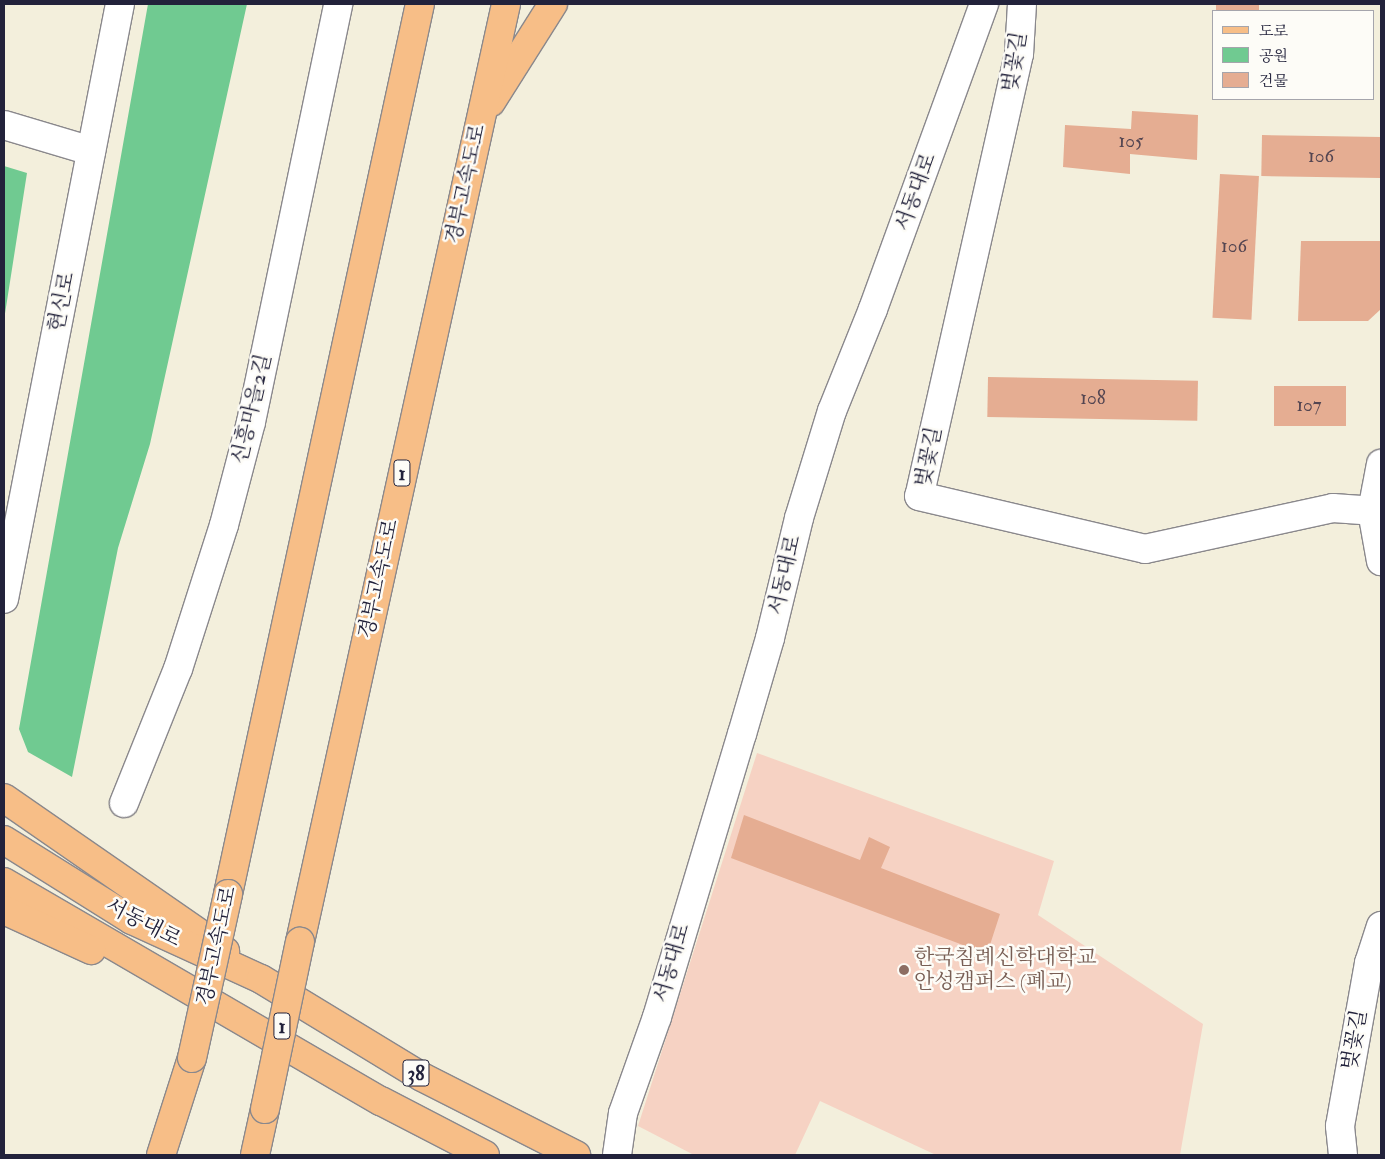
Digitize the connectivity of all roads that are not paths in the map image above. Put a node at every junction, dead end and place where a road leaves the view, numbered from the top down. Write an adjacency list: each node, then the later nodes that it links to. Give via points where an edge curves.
1 (120, 4): 10 (street, 현신로)
2 (338, 4): 16 (street, 신흥마을2길, via 251,422 224,525 178,669)
3 (420, 4): 23 (main road, 경부고속도로, bridge)
4 (506, 4): 8 (main road, 경부고속도로 / 1)
5 (553, 4): 8 (main road)
6 (984, 4): 29 (street, 서동대로, via 830,420 799,518 770,638 744,726 657,1017 623,1113)
7 (1022, 4): 12 (street, 벚꽃길, via 1020,54 919,496 1145,549 1333,508)
8 (480, 118): 26 (main road, 경부고속도로 / 1, bridge)
9 (4, 125): 10 (street)
10 (91, 151): 14 (street, 현신로)
11 (1381, 464): 12 (street)
12 (1372, 511): 13 (street)
13 (1381, 562)
14 (4, 600)
15 (4, 798): 21 (main road, via 196,928)
16 (124, 803)
17 (4, 840): 21 (main road, 서동대로 / 38, via 132,920)
18 (4, 882): 22 (main road, 서동대로 / 38)
19 (4, 910): 22 (main road)
20 (1381, 926): 30 (street, 벚꽃길, via 1369,963 1340,1126)
21 (261, 979): 28 (main road, 서동대로 / 38, via 422,1077)
22 (252, 1024): 27 (main road, 서동대로 / 38, via 381,1100)
23 (192, 1058): 24 (main road); 25 (main road, 경부고속도로)
24 (161, 1155)
25 (170, 1155)
26 (255, 1155)
27 (485, 1155)
28 (576, 1155)
29 (617, 1155)
30 (1343, 1155)

